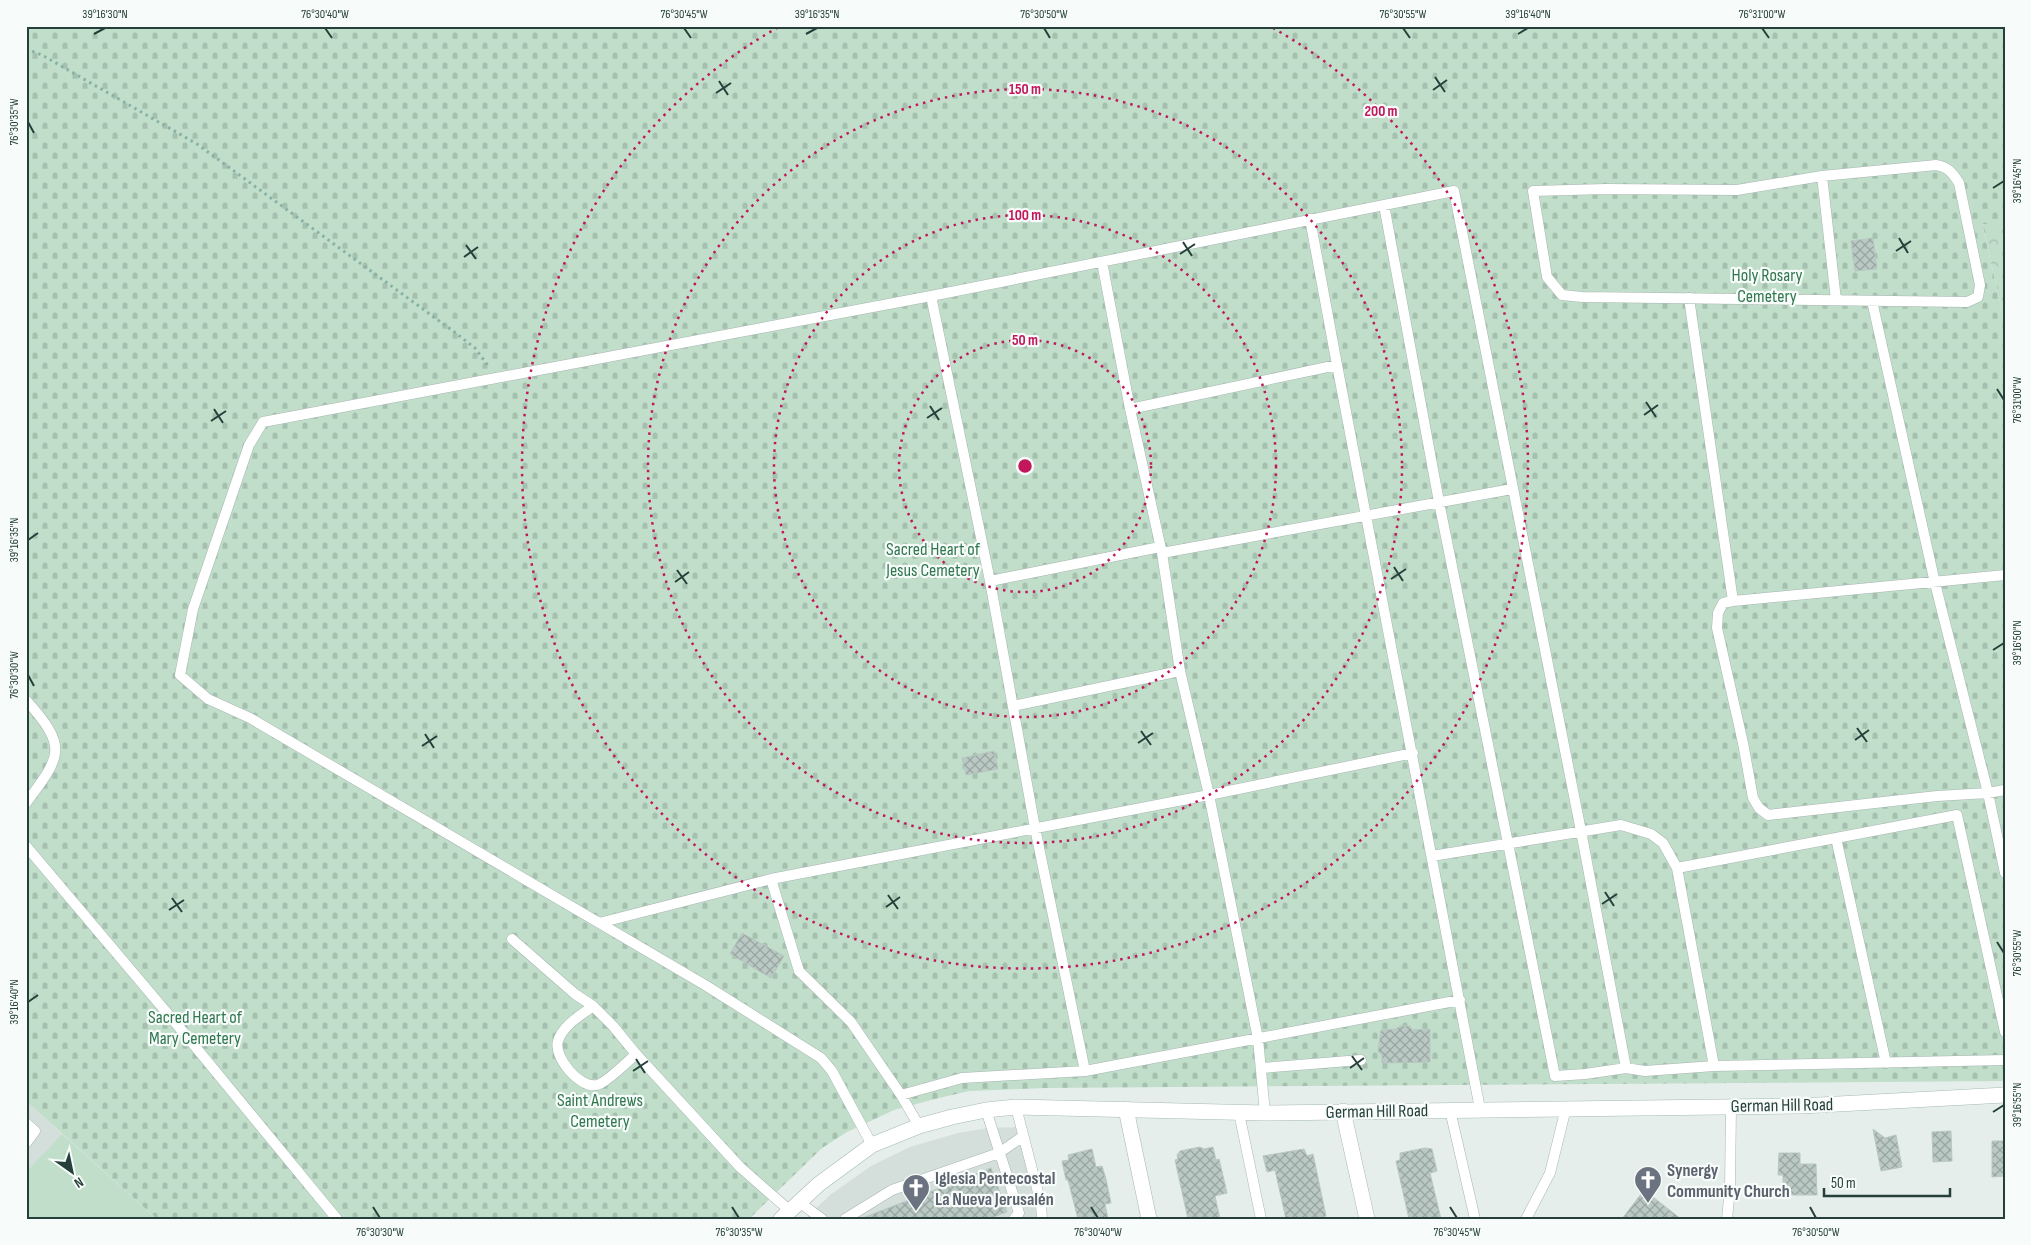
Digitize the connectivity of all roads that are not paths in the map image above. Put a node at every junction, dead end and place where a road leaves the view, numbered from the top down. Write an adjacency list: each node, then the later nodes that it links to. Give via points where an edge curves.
1 (1822, 176): 6 (lane, via 1738,190 1606,188 1533,191 1547,277 1562,295); 7 (lane); 8 (lane, via 1936,165 1952,172 1959,183 1980,285 1978,298 1966,302)
2 (1384, 205): 3 (lane); 11 (lane, via 1454,191); 12 (lane)
3 (1310, 219): 4 (lane); 9 (lane)
4 (1102, 262): 5 (lane); 10 (lane)
5 (931, 296): 16 (lane); 36 (lane, via 263,422 249,445 193,609 180,675 208,700 250,718)
6 (1689, 298): 7 (lane); 18 (lane)
7 (1836, 300): 8 (lane)
8 (1872, 300): 17 (lane)
9 (1337, 365): 10 (lane); 13 (lane)
10 (1130, 409): 14 (lane)
11 (1512, 489): 12 (lane); 28 (lane)
12 (1439, 502): 13 (lane); 30 (lane)
13 (1366, 516): 14 (lane); 22 (lane)
14 (1161, 550): 16 (lane); 19 (lane)
15 (2005, 575): 17 (lane)
16 (990, 581): 21 (lane)
17 (1934, 583): 18 (lane); 24 (lane)
18 (1733, 602): 24 (lane, via 1723,603 1718,613 1717,628 1753,798 1758,808 1768,815)
19 (1180, 670): 21 (lane); 25 (lane)
20 (26, 700): 26 (lane, via 40,716 56,744 54,763)
21 (1013, 706): 27 (lane)
22 (1413, 753): 25 (lane); 32 (lane)
23 (2005, 790): 24 (lane)
24 (1988, 793): 34 (lane)
25 (1210, 796): 27 (lane); 41 (lane)
26 (26, 803)
27 (1035, 828): 35 (lane); 49 (lane)
28 (1581, 831): 30 (lane); 33 (lane, via 1620,825 1651,834 1663,843); 48 (lane)
29 (1836, 838): 33 (lane); 40 (lane, via 1957,815); 45 (lane)
30 (1508, 844): 32 (lane); 48 (lane, via 1555,1076)
31 (26, 846): 69 (lane)
32 (1432, 856): 38 (lane)
33 (1677, 868): 46 (lane)
34 (2005, 873)
35 (771, 879): 36 (lane); 50 (lane, via 799,972 852,1022)
36 (599, 923): 66 (lane, via 821,1058 832,1071)
37 (512, 939): 39 (lane)
38 (1460, 1000): 41 (lane); 56 (lane)
39 (592, 1006): 42 (lane); 42 (lane, via 563,1029 557,1043 562,1061 575,1077 588,1086 599,1085)
40 (2005, 1032)
41 (1258, 1039): 47 (lane); 49 (lane)
42 (636, 1054): 68 (lane, via 740,1167)
43 (1362, 1060): 47 (lane)
44 (2005, 1060): 45 (lane)
45 (1886, 1063): 46 (lane)
46 (1714, 1066): 48 (lane, via 1646,1071)
47 (1262, 1068): 61 (lane)
48 (1626, 1068)
49 (1084, 1071): 50 (lane, via 962,1078)
50 (901, 1095): 63 (lane)
51 (2005, 1095): 52 (street, German Hill Road, via 1801,1106)
52 (1731, 1106): 54 (street, German Hill Road); 79 (lane)
53 (1016, 1108): 55 (street, German Hill Road); 57 (street, German Hill Road); 64 (lane)
54 (1566, 1108): 56 (street, German Hill Road); 78 (lane, via 1550,1173)
55 (1126, 1109): 60 (street, German Hill Road); 74 (street)
56 (1480, 1109): 58 (street, German Hill Road)
57 (986, 1110): 63 (street, German Hill Road); 67 (lane)
58 (1450, 1110): 59 (street, German Hill Road); 77 (lane)
59 (1343, 1111): 61 (street, German Hill Road); 76 (street)
60 (1239, 1113): 61 (street, German Hill Road); 75 (lane)
61 (1265, 1113)
62 (26, 1123): 65 (lane, via 35,1131)
63 (919, 1126): 66 (street, German Hill Road)
64 (1022, 1137): 67 (lane); 73 (lane)
65 (26, 1143)
66 (872, 1145): 68 (street, German Hill Road)
67 (999, 1153): 71 (lane, via 892,1190); 72 (lane, via 1018,1213)
68 (790, 1210): 70 (lane)
69 (336, 1219)
70 (822, 1219)
71 (846, 1219)
72 (1014, 1219)
73 (1042, 1219)
74 (1149, 1219)
75 (1261, 1219)
76 (1368, 1219)
77 (1475, 1219)
78 (1526, 1219)
79 (1727, 1219)

